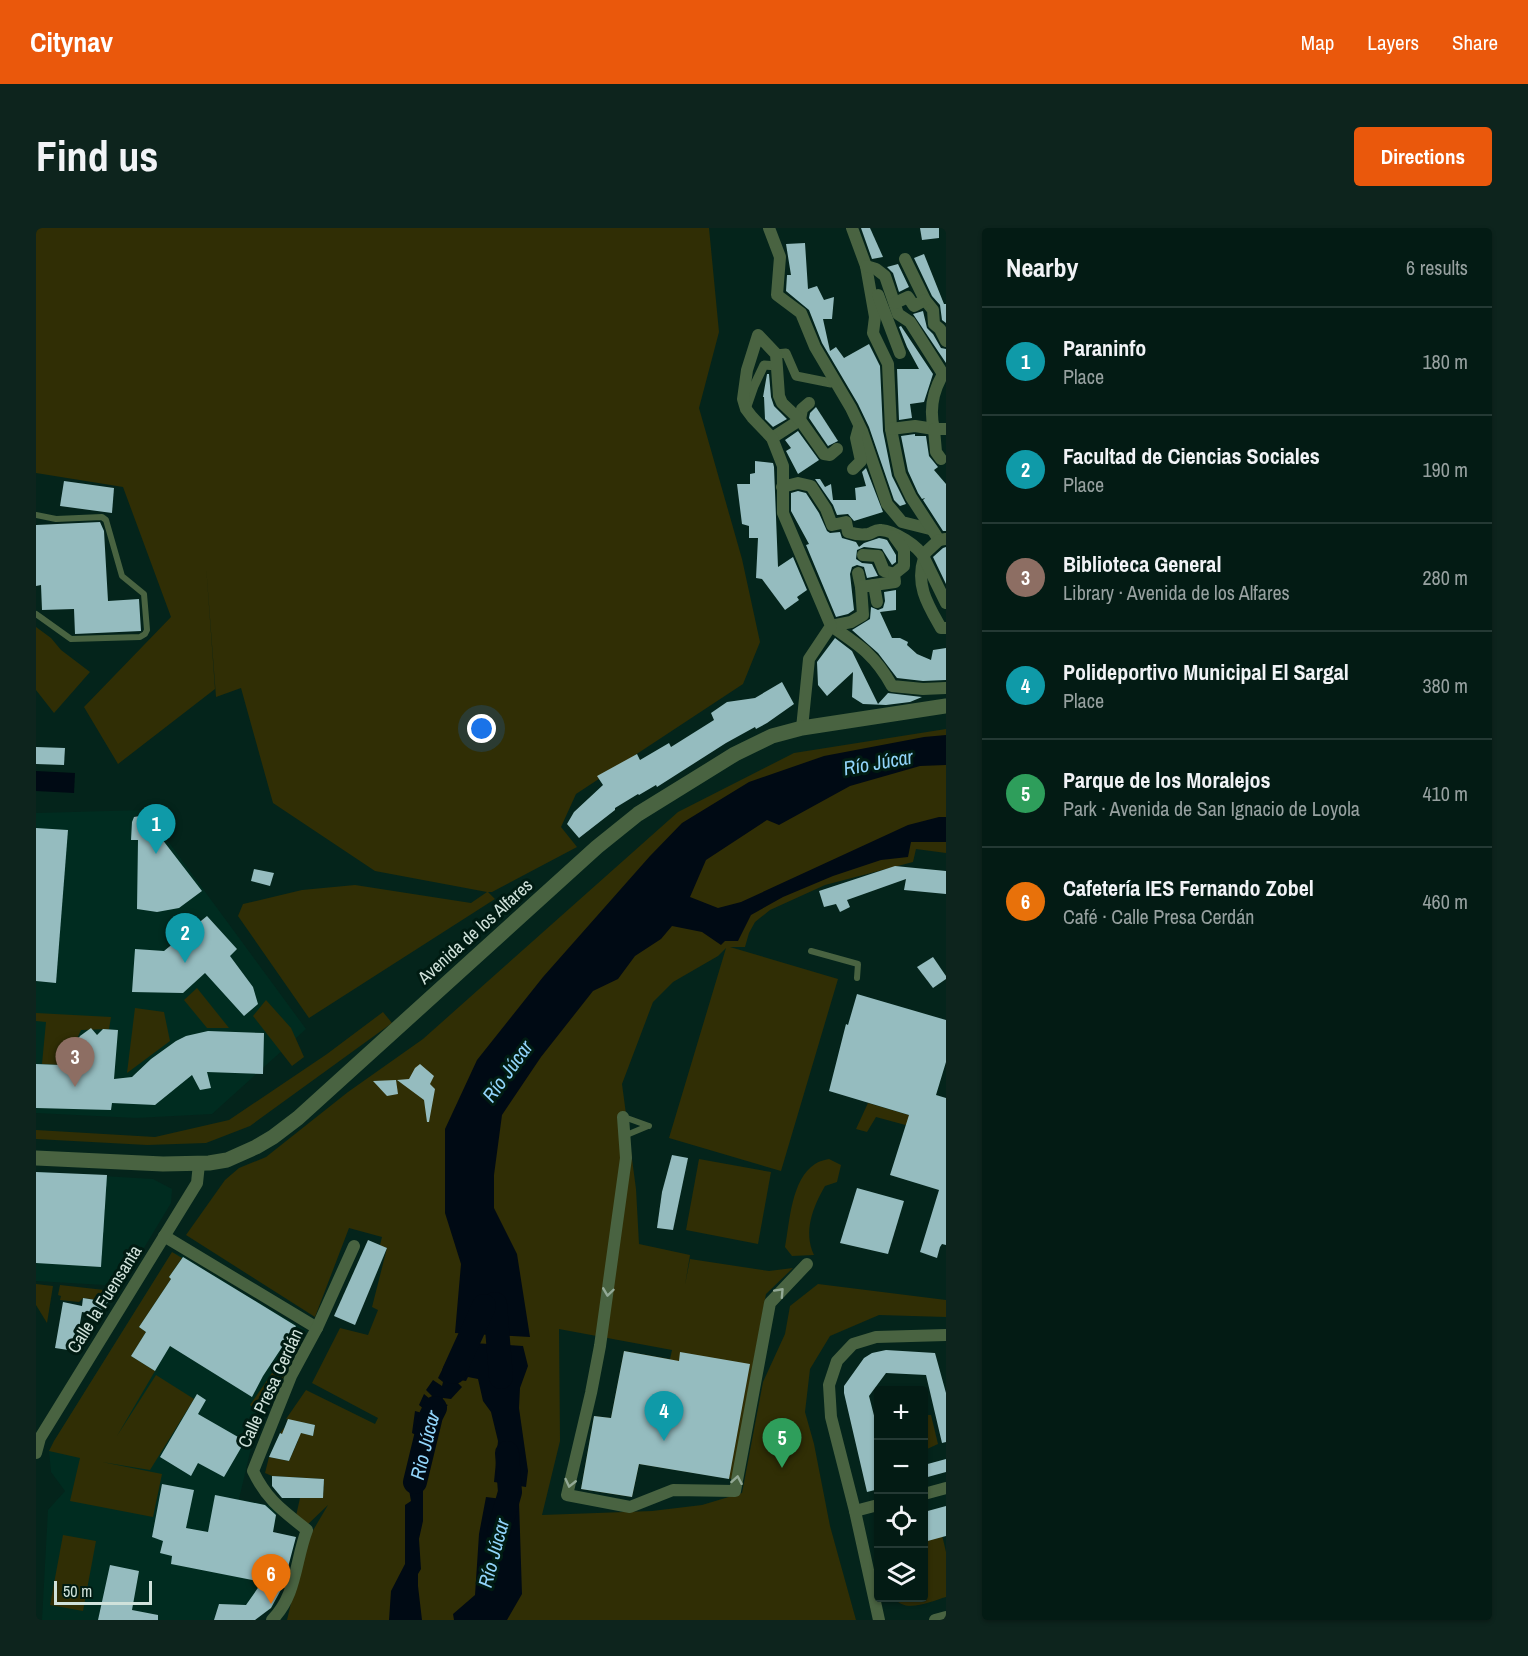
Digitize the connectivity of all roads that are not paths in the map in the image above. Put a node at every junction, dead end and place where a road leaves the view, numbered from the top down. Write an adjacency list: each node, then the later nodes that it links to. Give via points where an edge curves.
1 (769, 228): 17 (street, via 780,257 777,295 801,314)
2 (852, 228): 4 (street)
3 (905, 259): 6 (street)
4 (866, 266): 5 (street); 7 (street, via 885,276)
5 (871, 288): 10 (street, via 877,293); 18 (street, via 873,333 888,364)
6 (925, 300): 7 (street, via 914,306 908,297); 8 (street, via 933,310 934,324)
7 (895, 303): 12 (street, via 898,314 910,322)
8 (943, 328): 9 (street)
9 (946, 340)
10 (900, 353)
11 (776, 360): 13 (street, via 786,353 796,376); 15 (street, via 764,365); 15 (street, via 758,335 747,370 743,399); 16 (street, via 779,396)
12 (944, 371): 19 (street, via 933,396 931,417)
13 (831, 383)
14 (809, 403): 16 (street, via 802,409)
15 (746, 409): 20 (street)
16 (800, 420): 20 (street); 21 (street, via 824,454 830,455)
17 (860, 426): 23 (street, via 856,438 861,460); 25 (street, via 887,504)
18 (891, 429): 19 (street); 27 (street, via 900,474)
19 (940, 429): 22 (street, via 936,452)
20 (772, 438): 24 (street, via 783,466)
21 (837, 449)
22 (943, 460)
23 (853, 470)
24 (782, 487): 28 (street, via 798,483 811,486 832,525 846,522 848,532 868,534 878,529); 39 (street, via 783,513)
25 (896, 514): 27 (street, via 902,522); 28 (street)
26 (36, 515): 38 (lane, via 105,520 122,576 144,594 147,630 140,637 71,639)
27 (930, 529): 29 (street)
28 (890, 533): 31 (street, via 916,546); 33 (street, via 904,550 904,566)
29 (942, 539): 31 (street)
30 (862, 555): 33 (street, via 878,556 884,572)
31 (924, 558): 37 (street); 40 (street, via 920,571 925,600 941,628)
32 (858, 573): 35 (street)
33 (894, 574): 34 (street, via 895,582)
34 (874, 585): 35 (street); 36 (street)
35 (861, 587): 39 (street, via 863,615)
36 (877, 602)
37 (946, 603)
38 (36, 614)
39 (831, 626): 41 (street, via 881,666 892,686); 43 (street, via 809,659)
40 (946, 628)
41 (946, 688)
42 (946, 706): 43 (street, Avenida de los Alfares)
43 (802, 728): 49 (street, Avenida de los Alfares, via 772,735 752,745 629,820 286,1128 239,1155)
44 (811, 951): 45 (lane, via 858,964)
45 (857, 978)
46 (623, 1117): 47 (street); 47 (lane, via 649,1126)
47 (624, 1136): 52 (street, one-way to 52, via 626,1158 591,1393 567,1495 630,1507 673,1490 735,1491 770,1303)
48 (36, 1158): 49 (street, Avenida de los Alfares)
49 (199, 1164): 50 (street, Calle la Fuensanta, via 197,1183)
50 (164, 1236): 53 (street); 55 (street, Calle la Fuensanta, via 40,1438)
51 (354, 1246): 53 (street, Calle Presa Cerdán)
52 (807, 1264)
53 (317, 1328): 61 (street, Calle Presa Cerdán, via 291,1376 253,1471 271,1500 307,1530 288,1601)
54 (946, 1337): 59 (street, via 866,1340 846,1349 837,1361 829,1385 830,1407)
55 (36, 1453)
56 (946, 1488): 57 (street)
57 (928, 1493)
58 (874, 1506): 59 (street)
59 (855, 1511): 62 (street)
60 (946, 1617): 63 (street)
61 (272, 1620)
62 (879, 1620)
63 (935, 1620)

